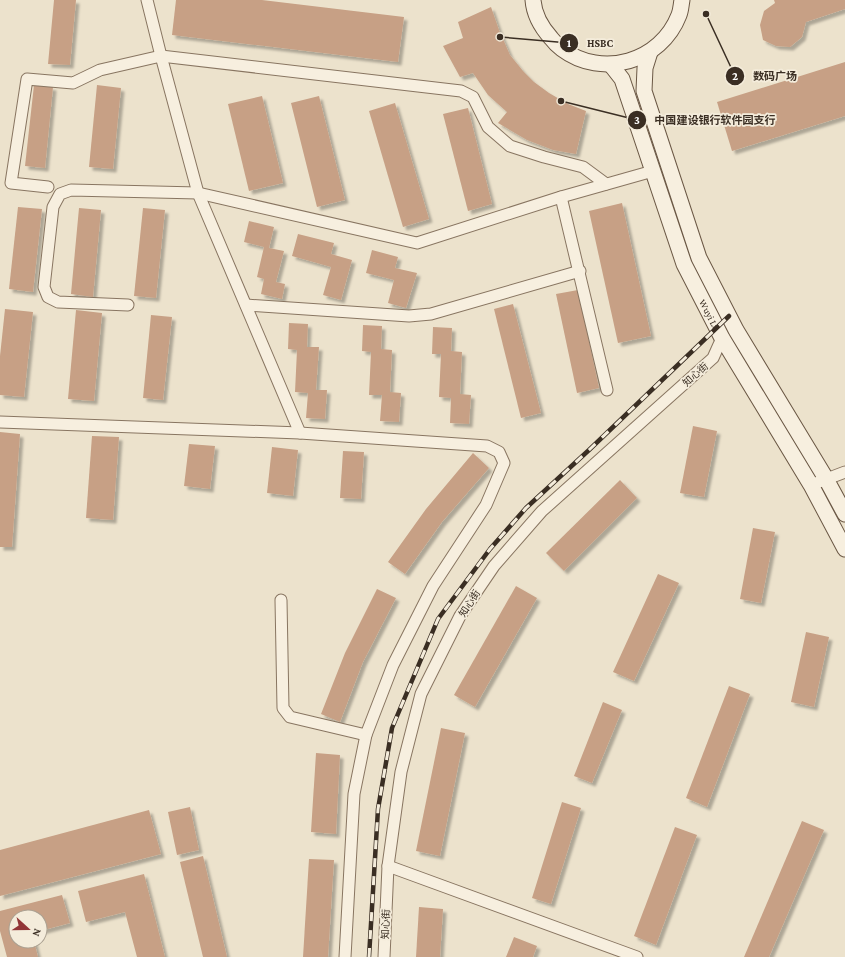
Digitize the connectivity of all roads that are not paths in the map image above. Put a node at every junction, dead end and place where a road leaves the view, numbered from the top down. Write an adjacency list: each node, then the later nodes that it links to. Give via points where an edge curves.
1 (147, 0): 5 (street)
2 (533, 0): 6 (main road, via 543,30 561,49 585,61)
3 (682, 0): 4 (main road, via 679,15 667,36)
4 (650, 52): 6 (main road, via 631,61); 20 (main road, Wuyi Lu, via 645,68 644,91 699,258 736,330)
5 (161, 56): 8 (street, via 461,91 473,97 488,126 510,146 583,167); 9 (street, via 100,70 73,83 27,79 11,183); 10 (street)
6 (611, 65): 7 (main road, Wuyi Lu, via 622,79)
7 (653, 171): 8 (street); 15 (main road, Wuyi Lu, via 684,264)
8 (606, 184): 11 (street)
9 (48, 187)
10 (198, 193): 11 (street, via 416,243); 13 (street, via 70,190 60,194 53,207 44,287 48,297 58,302); 14 (street)
11 (561, 197): 12 (street)
12 (580, 271): 14 (street, via 431,314 409,316); 16 (street)
13 (128, 305)
14 (246, 305): 18 (street)
15 (722, 338): 21 (main road, Wuyi Lu); 26 (street, 知心街, via 713,358 542,511 494,566 460,616 421,694 401,772)
16 (607, 390)
17 (0, 422): 18 (street)
18 (300, 433): 25 (street, via 487,446 499,452 504,463 486,505 433,586 392,665)
19 (845, 472): 20 (street)
20 (826, 479): 21 (street); 22 (main road, Wuyi Lu)
21 (811, 485): 23 (main road, Wuyi Lu)
22 (845, 514)
23 (845, 549)
24 (281, 600): 25 (street, via 283,708 290,717)
25 (366, 735): 27 (street, via 354,794)
26 (388, 866): 28 (street, 知心街); 29 (street)
27 (345, 957)
28 (384, 957)
29 (637, 957)

